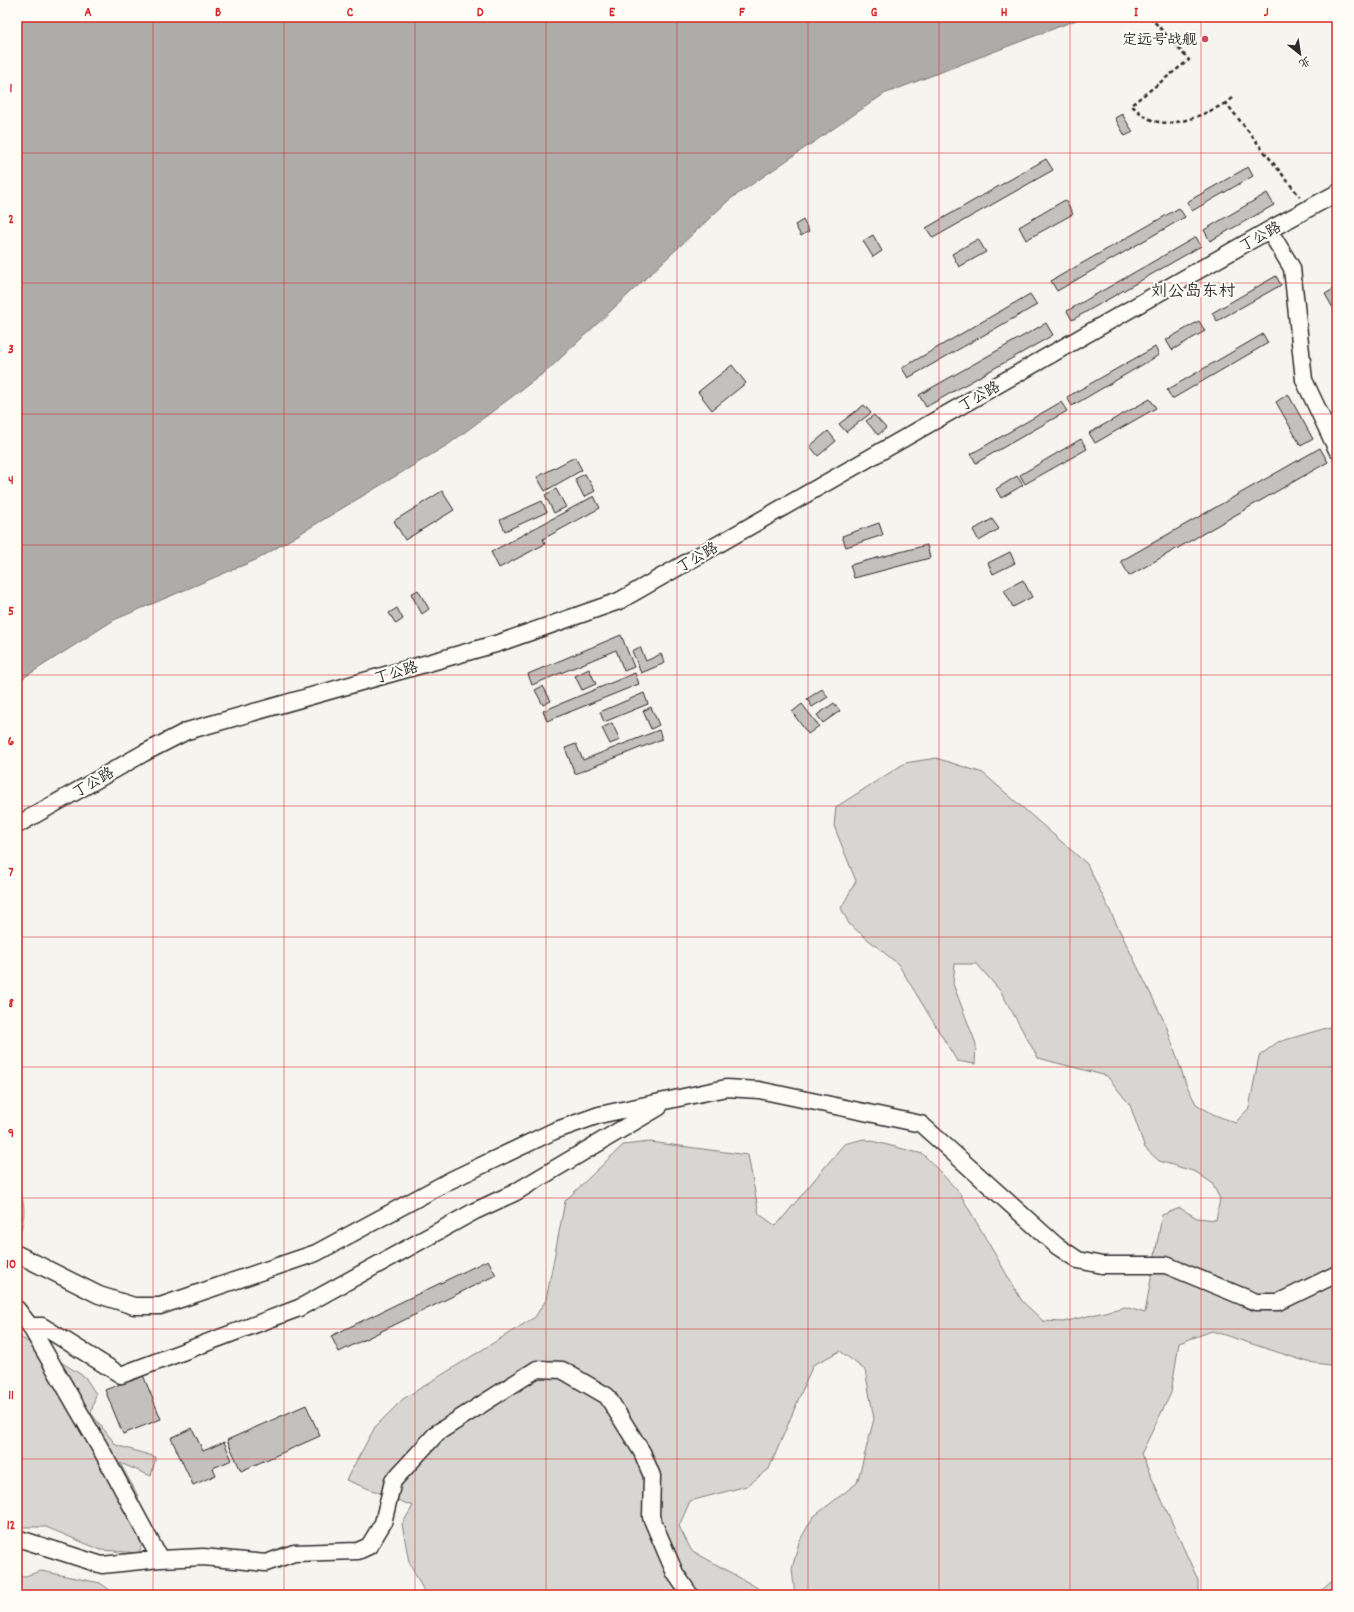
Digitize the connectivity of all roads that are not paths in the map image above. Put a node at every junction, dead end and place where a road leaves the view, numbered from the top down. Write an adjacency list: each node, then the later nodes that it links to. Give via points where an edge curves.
1 (1337, 193): 2 (street, 丁公路)
2 (1269, 230): 3 (street, via 1292,268 1304,380); 4 (street, 丁公路, via 620,601 499,643 187,730)
3 (1337, 450)
4 (17, 825)
5 (671, 1100): 6 (street, via 600,1115 554,1131 451,1180 316,1253 160,1306 134,1306 98,1295); 7 (street, via 726,1088 758,1090 921,1124 1057,1246 1078,1260 1102,1265 1166,1265 1256,1302 1279,1302); 9 (street, via 514,1193 474,1211 299,1308 121,1375 42,1326)
6 (17, 1254)
7 (1337, 1274)
8 (17, 1309): 9 (street)
9 (30, 1326): 11 (street)
10 (17, 1538): 11 (street, via 102,1565)
11 (160, 1559): 12 (street, via 203,1557 266,1563 294,1553 358,1551 369,1546 383,1523 393,1481 437,1433 537,1369 562,1370 607,1396 642,1452 652,1476 651,1517 675,1573)
12 (690, 1595)

